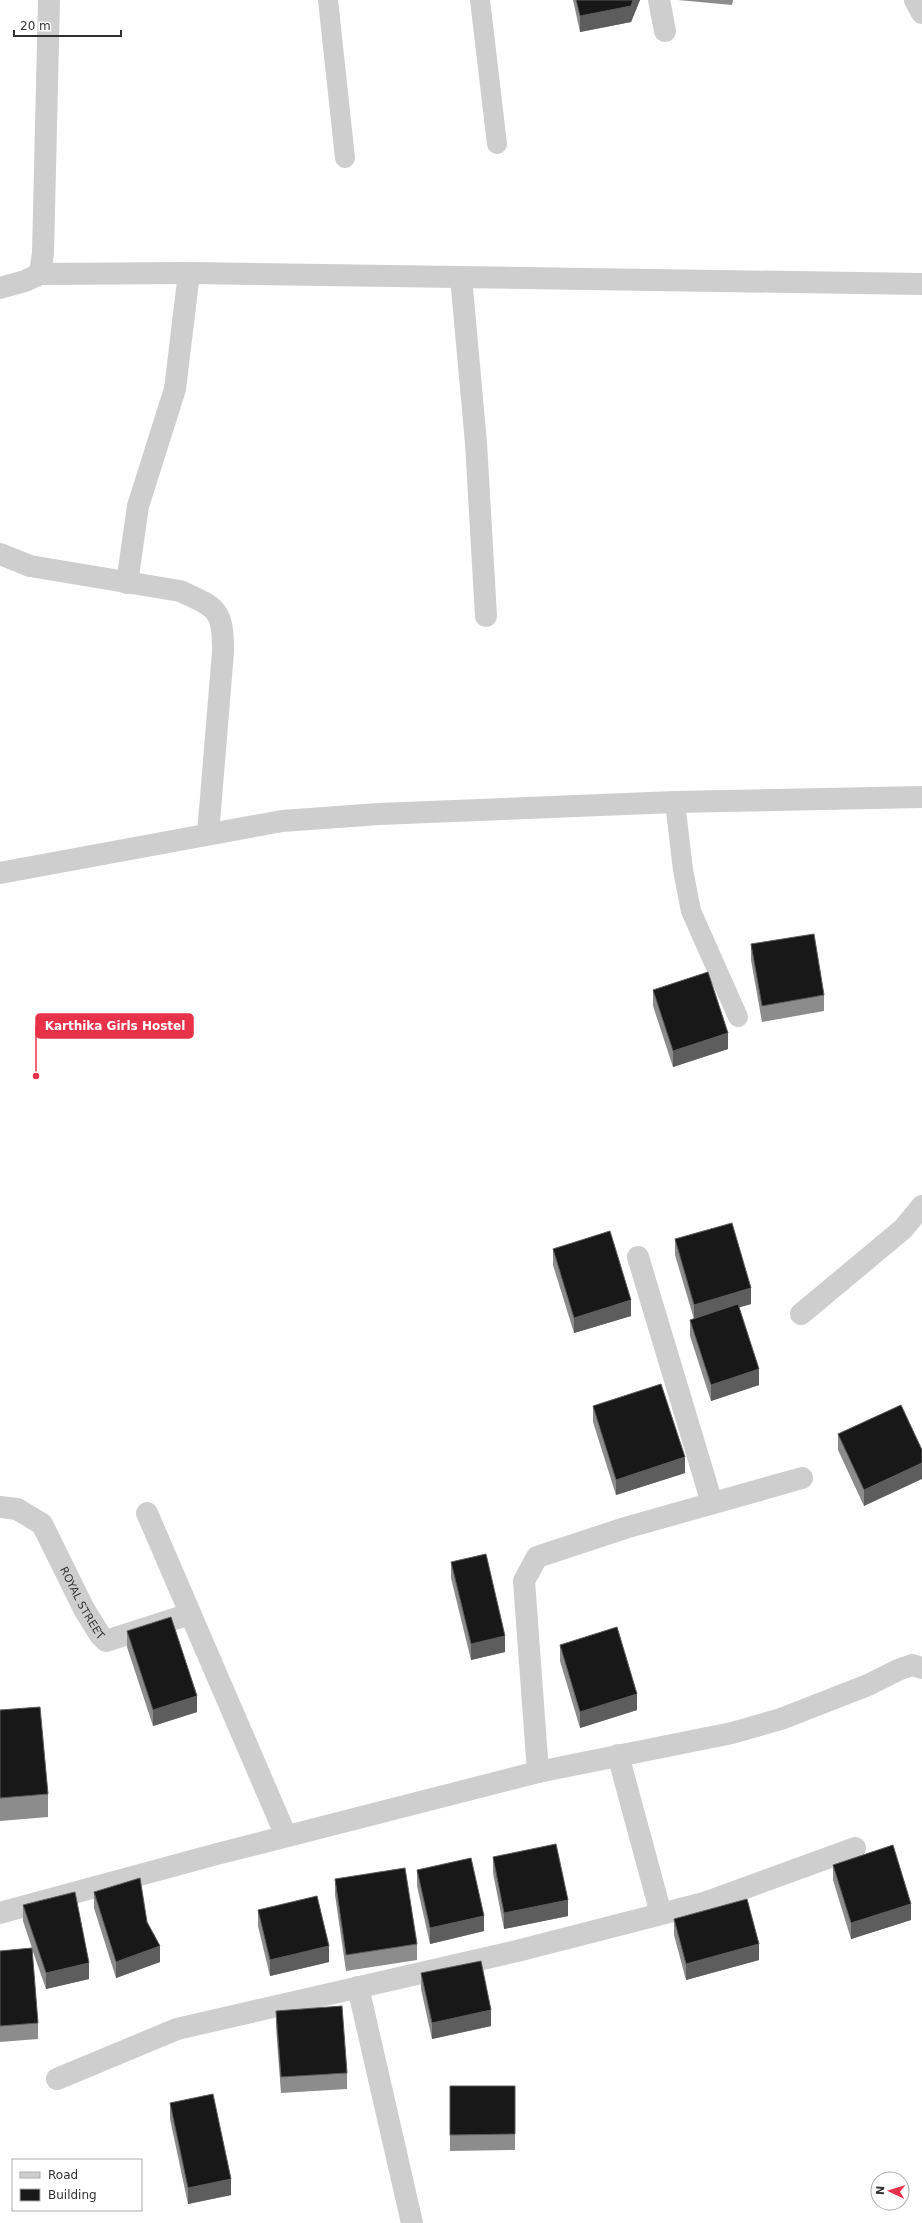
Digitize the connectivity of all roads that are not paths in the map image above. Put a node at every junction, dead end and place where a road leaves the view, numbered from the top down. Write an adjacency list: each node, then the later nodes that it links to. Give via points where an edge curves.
1 (49, 0): 11 (street, via 43,245)
2 (328, 0): 9 (lane)
3 (480, 0): 8 (lane)
4 (659, 0): 7 (street)
5 (915, 0): 6 (street)
6 (922, 14)
7 (665, 31)
8 (497, 144)
9 (345, 158)
10 (189, 273): 11 (street); 12 (street); 16 (street, via 175,389 138,506)
11 (40, 274): 14 (street)
12 (461, 277): 13 (street); 17 (street, via 476,443)
13 (922, 284)
14 (0, 288)
15 (0, 554): 16 (street, via 30,566)
16 (127, 583): 20 (street, via 180,592 202,601 219,614 223,626)
17 (486, 616)
18 (922, 797): 19 (street)
19 (675, 802): 20 (street, via 364,815 282,821); 22 (lane, via 691,911)
20 (208, 834): 21 (street)
21 (0, 873)
22 (738, 1017)
23 (922, 1206): 25 (street, via 902,1229)
24 (638, 1257): 27 (street)
25 (801, 1314)
26 (802, 1478): 27 (street)
27 (712, 1503): 33 (street, via 537,1557 524,1582)
28 (0, 1507): 30 (street, ROYAL STREET, via 17,1509 42,1524 84,1609 106,1641)
29 (147, 1513): 30 (street)
30 (190, 1614): 34 (street)
31 (922, 1668): 32 (street, via 912,1665 898,1670 868,1685 781,1719 732,1733)
32 (618, 1755): 33 (street); 37 (street)
33 (538, 1772): 34 (street)
34 (286, 1836): 36 (street)
35 (855, 1848): 37 (street, via 704,1903)
36 (0, 1913)
37 (661, 1914): 38 (street)
38 (358, 1988): 39 (street, via 177,2029); 40 (street)
39 (57, 2080)
40 (412, 2223)

